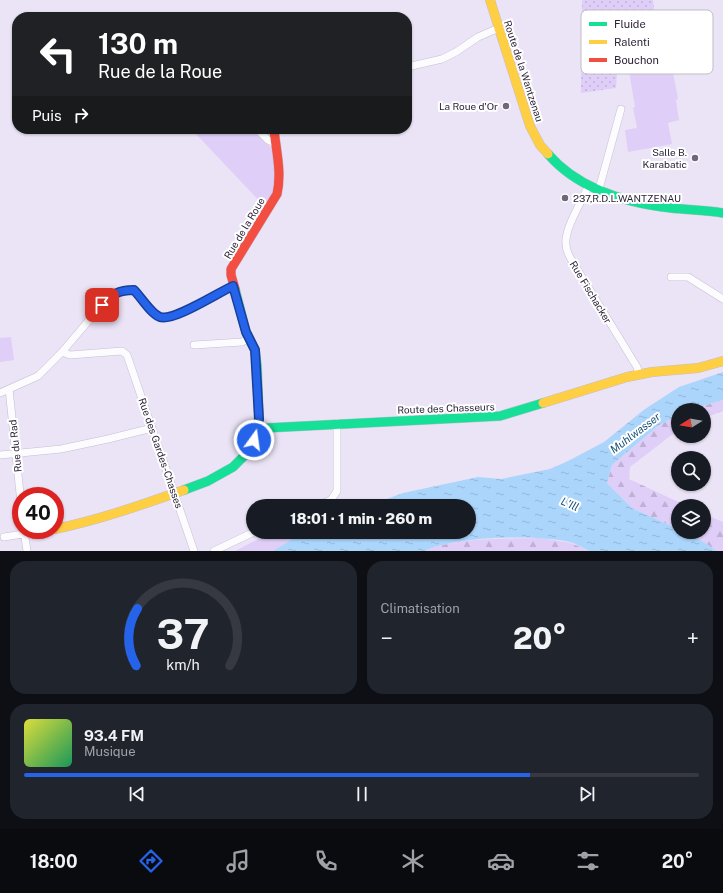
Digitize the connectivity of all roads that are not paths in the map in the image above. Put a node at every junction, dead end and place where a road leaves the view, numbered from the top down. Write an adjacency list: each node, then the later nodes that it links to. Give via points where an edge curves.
1 (490, 0): 2 (street, Route de la Wantzenau)
2 (499, 28): 3 (street, via 478,37 442,59); 8 (street, Route de la Wantzenau, via 526,116 538,142 567,172)
3 (412, 66)
4 (621, 109): 9 (street)
5 (262, 134): 7 (street)
6 (274, 134): 7 (street, Rue de la Roue)
7 (275, 143): 12 (street, Rue de la Roue, via 280,168 280,185 231,269)
8 (590, 185): 9 (street, Route de la Wantzenau); 18 (street, Rue Fischacker, via 566,233 565,243 574,264)
9 (599, 189): 10 (street, Route de la Wantzenau, via 636,203)
10 (723, 213)
11 (671, 277): 13 (street, via 688,277)
12 (233, 286): 14 (street, Rue de la Roue); 16 (street, via 189,310 166,318 154,313 134,290 119,292 102,305)
13 (723, 299)
14 (249, 339): 15 (street, via 242,342); 22 (street, Rue de la Roue, via 255,350)
15 (194, 345)
16 (62, 352): 19 (street, via 38,376); 23 (street, Rue des Gardes-Chasses, via 70,355 122,351 127,355)
17 (723, 361): 18 (street, Route des Chasseurs, via 698,368)
18 (639, 374): 21 (street, Route des Chasseurs, via 500,416)
19 (10, 389): 20 (street); 24 (street, Rue du Rad)
20 (0, 393)
21 (336, 423): 22 (street, Route des Chasseurs); 28 (street, via 337,490)
22 (258, 427): 27 (street, via 246,454 233,467 208,481)
23 (152, 428): 24 (street, via 60,449); 27 (street, Rue des Gardes-Chasses)
24 (15, 454): 25 (street); 26 (street, Rue du Rad)
25 (0, 455)
26 (19, 487)
27 (175, 493): 29 (street, via 124,511); 35 (street, Rue des Gardes-Chasses)
28 (332, 499)
29 (64, 527)
30 (12, 535): 32 (street)
31 (246, 536): 36 (street)
32 (4, 537)
33 (25, 539): 34 (street)
34 (27, 551)
35 (194, 551)
36 (214, 551)

